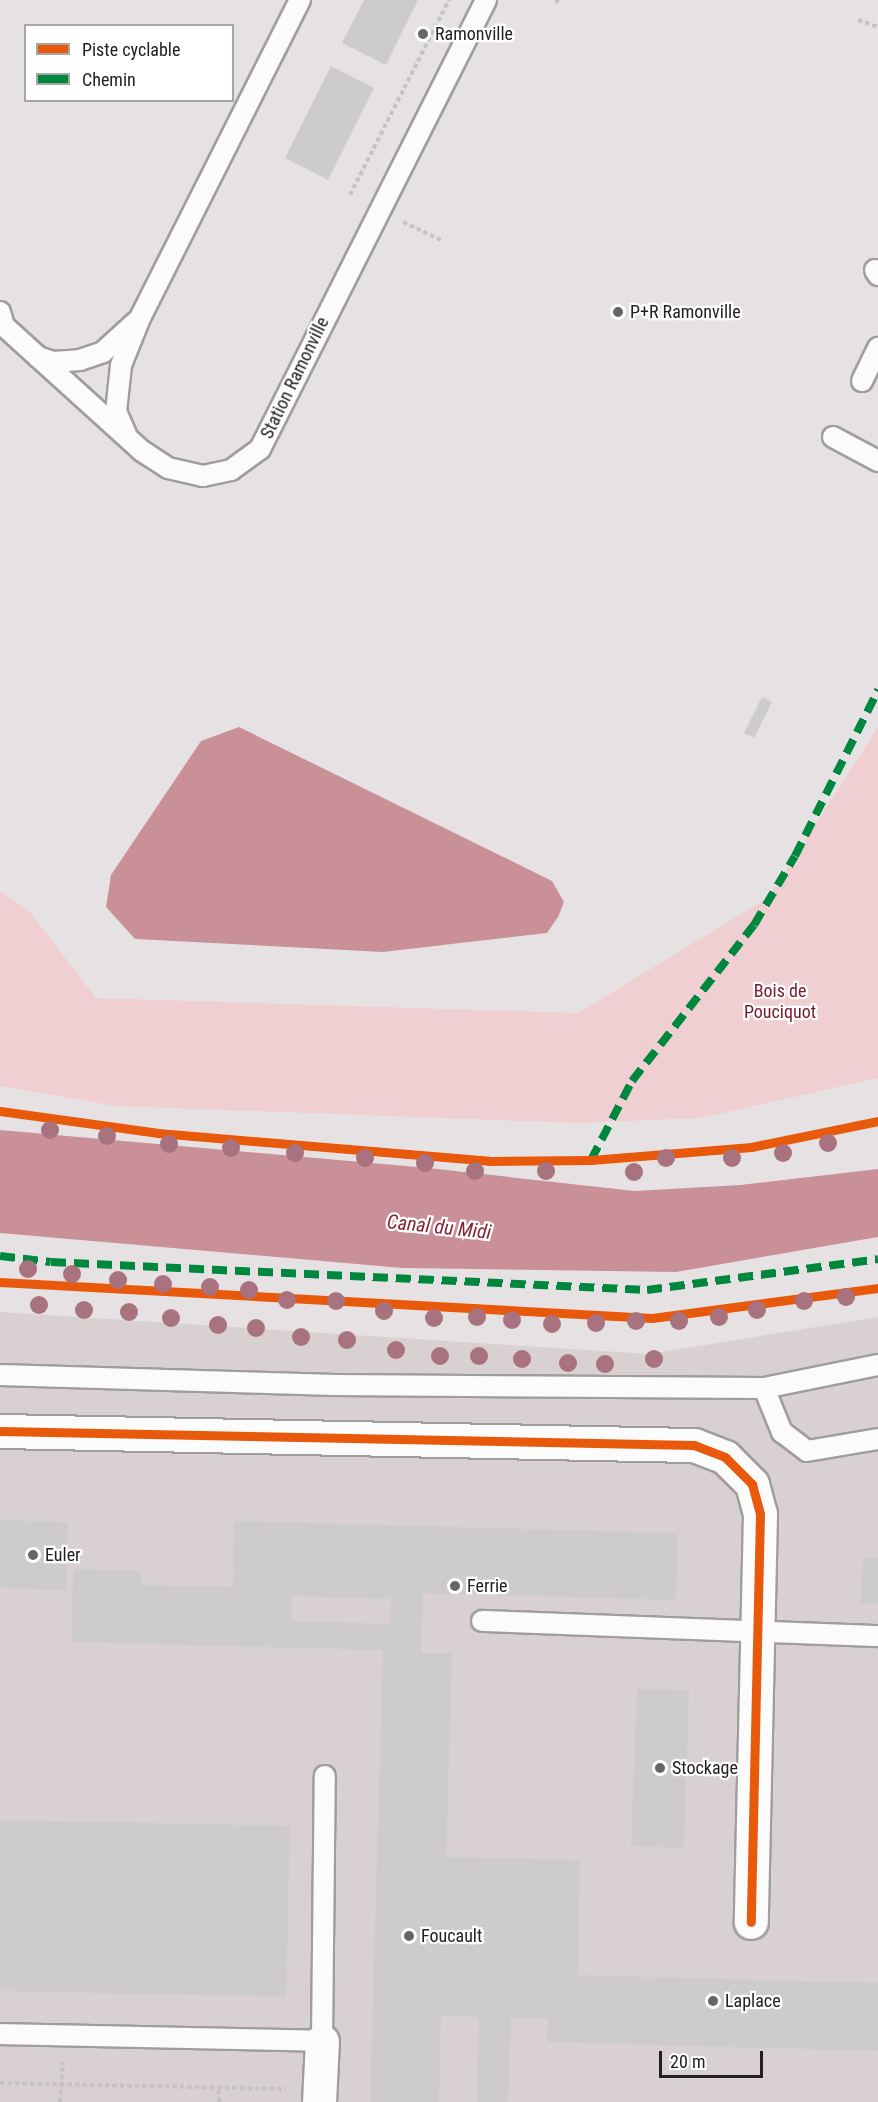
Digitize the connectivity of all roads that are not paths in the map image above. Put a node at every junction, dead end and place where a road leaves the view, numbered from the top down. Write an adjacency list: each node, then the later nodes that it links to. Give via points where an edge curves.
1 (300, 0): 4 (lane)
2 (486, 0): 8 (lane, Station Ramonville, via 260,449 231,470 202,476 168,468)
3 (0, 312): 6 (lane, Station Ramonville, via 4,326)
4 (140, 318): 6 (lane, via 95,355 53,362); 8 (lane, via 121,365 116,412)
5 (878, 348): 7 (lane)
6 (36, 356): 8 (lane, Station Ramonville)
7 (862, 381)
8 (127, 437)
9 (833, 438): 10 (lane)
10 (878, 461)
11 (878, 1365): 13 (lane)
12 (0, 1375): 13 (lane, via 335,1385)
13 (764, 1388): 15 (lane, via 782,1432 807,1451)
14 (0, 1431): 17 (street, via 694,1445 725,1457 752,1484 760,1514)
15 (878, 1439)
16 (482, 1621): 17 (lane)
17 (755, 1632): 18 (lane); 20 (street)
18 (878, 1636)
19 (325, 1776): 22 (lane)
20 (751, 1922)
21 (0, 2034): 22 (lane)
22 (322, 2041): 23 (street)
23 (320, 2102)

